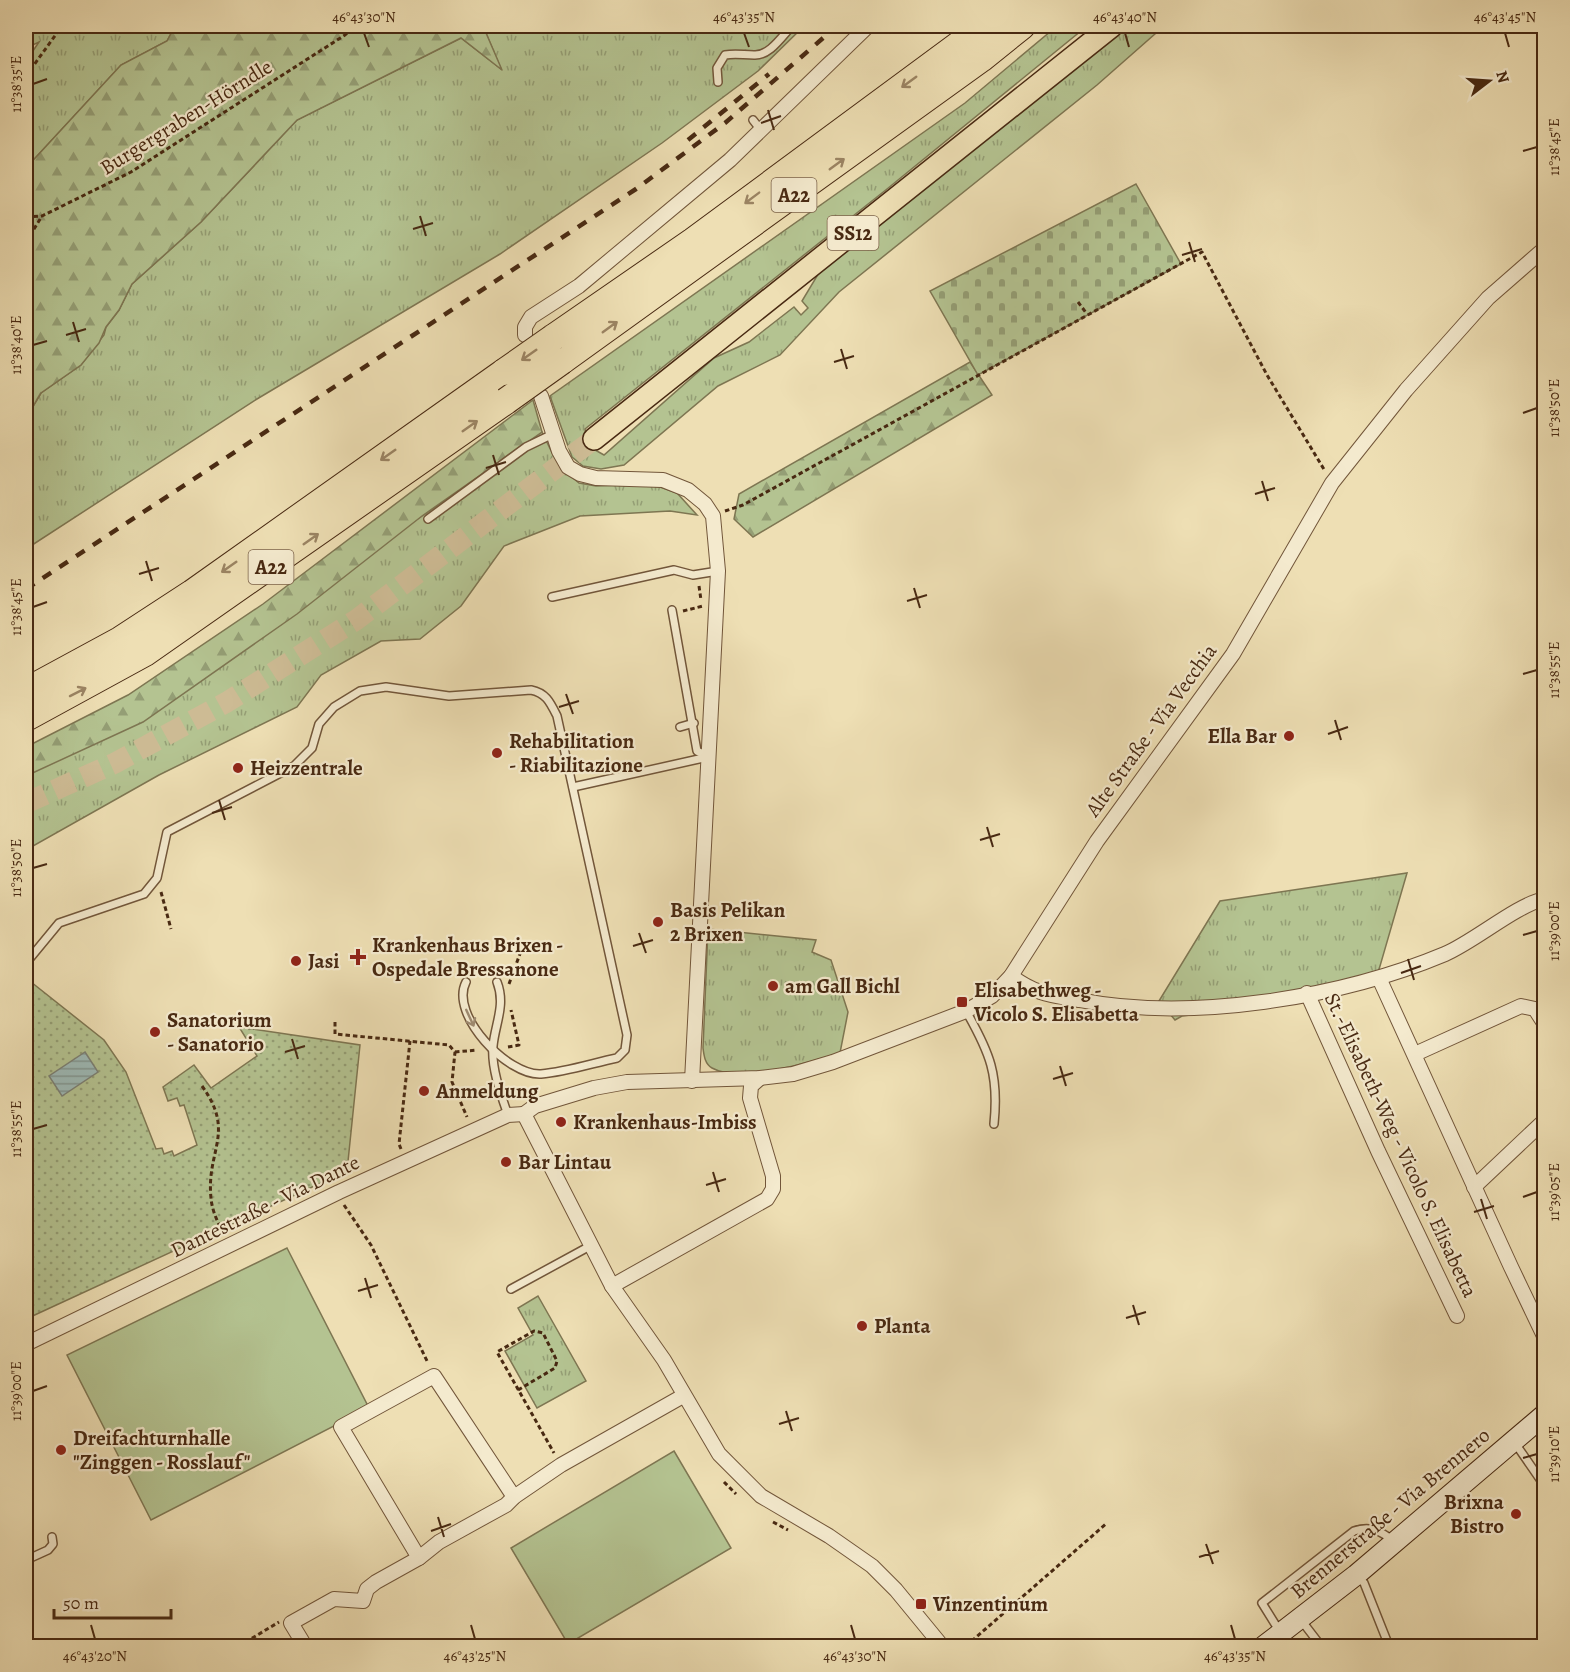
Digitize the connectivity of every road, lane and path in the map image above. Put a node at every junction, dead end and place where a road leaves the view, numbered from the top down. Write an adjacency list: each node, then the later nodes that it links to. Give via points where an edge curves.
1 (62, 26): 10 (path)
2 (355, 26): 12 (path, Burgergraben-Hörndle, via 131,172)
3 (792, 26): 11 (lane, via 765,54 725,55 717,68)
4 (868, 26): 18 (street, via 757,124 730,160 579,286 531,317)
5 (976, 26): 9 (highway)
6 (984, 26): 9 (highway, A22)
7 (1022, 26): 19 (highway, A22, one-way to 7, via 981,59)
8 (1112, 26): 22 (main road, SS12)
9 (957, 48): 19 (highway, A22, one-way to 19, via 693,241)
10 (26, 76)
11 (718, 82)
12 (42, 216): 13 (path, Burgergraben-Hörndle); 14 (path)
13 (26, 217)
14 (26, 242)
15 (1545, 249): 23 (street, Alte Straße - Via Vecchia, via 1488,298 1406,390)
16 (1078, 303): 17 (path)
17 (1087, 314): 23 (path, via 1202,252 1267,375); 24 (path, via 743,505)
18 (525, 335)
19 (558, 349): 31 (highway, A22, one-way to 31, bridge, via 504,372 192,594 120,640); 32 (highway, A22, one-way to 19, bridge, via 145,653 506,401)
20 (541, 396): 21 (street)
21 (553, 434): 24 (street, via 568,467 580,474 663,480 688,490); 25 (lane, via 526,447)
22 (594, 440)
23 (1332, 483): 43 (street, Alte Straße - Via Vecchia, via 1233,654 1097,841)
24 (713, 516): 26 (street)
25 (428, 519)
26 (718, 571): 28 (lane, via 693,575 674,570); 35 (street)
27 (700, 593): 30 (path, via 703,606)
28 (552, 597)
29 (672, 610): 33 (lane)
30 (684, 611)
31 (26, 692)
32 (26, 718)
33 (694, 723): 34 (lane); 35 (lane, via 697,751)
34 (680, 727)
35 (709, 757): 36 (lane); 55 (street)
36 (610, 779): 37 (lane); 38 (lane)
37 (573, 787): 39 (lane, via 557,716 540,692 449,696 386,687 360,692 334,706 319,724 312,748 294,766 167,832); 52 (lane, via 627,1035 625,1050 617,1058 539,1074 510,1066)
38 (612, 787)
39 (157, 878): 41 (path); 42 (lane, via 144,894 58,923)
40 (1545, 899): 44 (street, St.-Elisabeth-Weg - Vicolo S. Elisabetta, via 1447,953)
41 (171, 929)
42 (26, 963)
43 (1011, 976): 47 (street, St.-Elisabeth-Weg - Vicolo S. Elisabetta, via 1033,991 1114,1007 1197,1008); 48 (street, Alte Straße - Via Vecchia, via 992,996)
44 (1379, 978): 47 (street, St.-Elisabeth-Weg - Vicolo S. Elisabetta); 53 (street)
45 (466, 982): 52 (lane, one-way to 52, via 463,1001 469,1022)
46 (497, 982): 52 (lane, via 502,1003)
47 (1307, 993): 69 (street, St.-Elisabeth-Weg - Vicolo S. Elisabetta)
48 (966, 1011): 54 (street, Alte Straße - Via Vecchia, via 833,1062 793,1074); 60 (lane, via 995,1072)
49 (335, 1022): 51 (path, via 335,1034)
50 (1545, 1023): 53 (street, via 1535,1010 1521,1006)
51 (410, 1041): 61 (path, via 449,1045 455,1052 452,1082); 62 (path, via 399,1144)
52 (493, 1048): 58 (lane)
53 (1415, 1054): 63 (street)
54 (760, 1078): 55 (street, Alte Straße - Via Vecchia); 67 (street, via 751,1086 750,1098 773,1176 773,1189 767,1199)
55 (692, 1081): 57 (street, Alte Straße - Via Vecchia, via 627,1082 594,1088 535,1106)
56 (202, 1086): 65 (path, via 213,1101 220,1126 211,1198)
57 (524, 1114): 58 (street, Dantestraße - Via Dante); 66 (street)
58 (508, 1115): 61 (street, Dantestraße - Via Dante)
59 (1545, 1121): 63 (street)
60 (994, 1124)
61 (473, 1130): 62 (street, Dantestraße - Via Dante)
62 (406, 1161): 64 (street, Dantestraße - Via Dante)
63 (1474, 1187): 70 (street)
64 (339, 1192): 65 (street, Dantestraße - Via Dante); 72 (path, via 346,1210 371,1245)
65 (230, 1246): 71 (street, Dantestraße - Via Dante)
66 (591, 1246): 67 (street); 68 (lane)
67 (612, 1286): 74 (street)
68 (511, 1288)
69 (1457, 1316)
70 (1545, 1336)
71 (26, 1344)
72 (434, 1376): 79 (street); 83 (street, via 341,1427)
73 (518, 1390): 73 (path, via 497,1352 534,1331 543,1333 557,1361 555,1368); 77 (path)
74 (683, 1396): 77 (street); 92 (street, via 719,1454 761,1496 872,1566)
75 (1545, 1415): 76 (main road, Brennerstraße - Via Brennero)
76 (1513, 1441): 78 (lane); 82 (main road, Brennerstraße - Via Brennero)
77 (561, 1465): 79 (street)
78 (1545, 1485)
79 (513, 1497): 83 (street)
80 (1107, 1523): 93 (path)
81 (52, 1537): 84 (lane, via 53,1544 48,1550)
82 (1394, 1541): 85 (main road, Brennerstraße - Via Brennero); 88 (lane, via 1378,1530 1366,1527 1354,1531 1262,1603)
83 (419, 1558): 87 (street, via 376,1582 363,1601 334,1599)
84 (26, 1560)
85 (1356, 1575): 86 (main road, Brennerstraße - Via Brennero); 96 (lane, via 1364,1583)
86 (1301, 1620): 88 (main road, Brennerstraße - Via Brennero); 95 (lane)
87 (291, 1623): 90 (path, via 283,1620); 91 (street)
88 (1281, 1634): 94 (main road, Brennerstraße - Via Brennero)
89 (1545, 1638): 97 (path)
90 (239, 1647)
91 (305, 1647)
92 (942, 1647)
93 (966, 1647)
94 (1264, 1647)
95 (1321, 1647)
96 (1389, 1647)
97 (1528, 1647)

